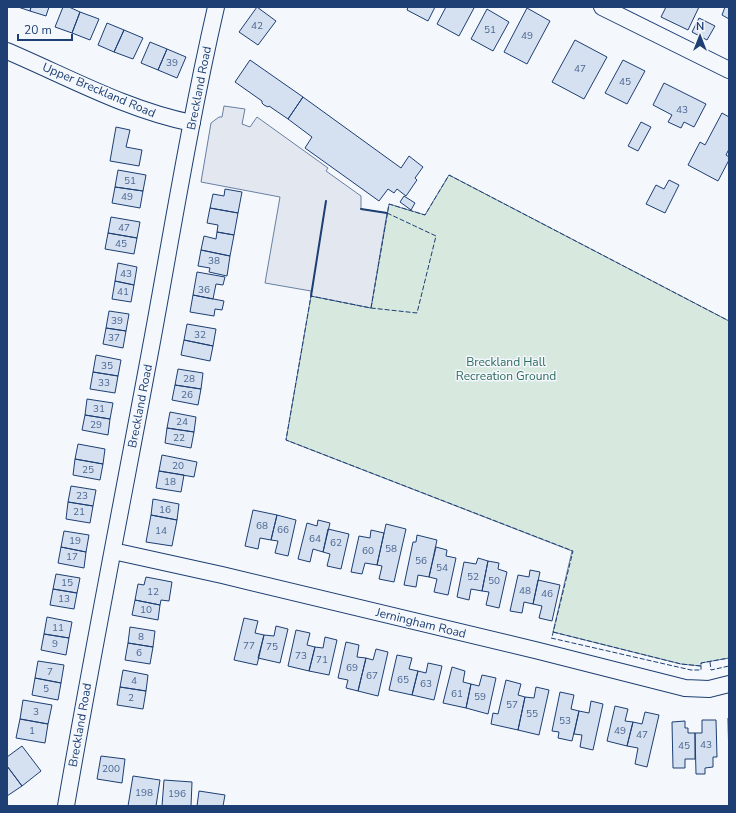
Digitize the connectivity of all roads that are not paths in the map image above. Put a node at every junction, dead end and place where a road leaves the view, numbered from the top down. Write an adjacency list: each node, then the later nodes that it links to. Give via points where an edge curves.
1 (216, 7): 5 (street, Breckland Road)
2 (602, 7): 4 (street)
3 (7, 51): 5 (street, Upper Breckland Road, via 148,112)
4 (729, 70)
5 (192, 123): 6 (street, Breckland Road)
6 (113, 551): 7 (street, Jerningham Road, via 685,688 709,689); 8 (street, Breckland Road, via 84,697)
7 (729, 684)
8 (66, 806)

